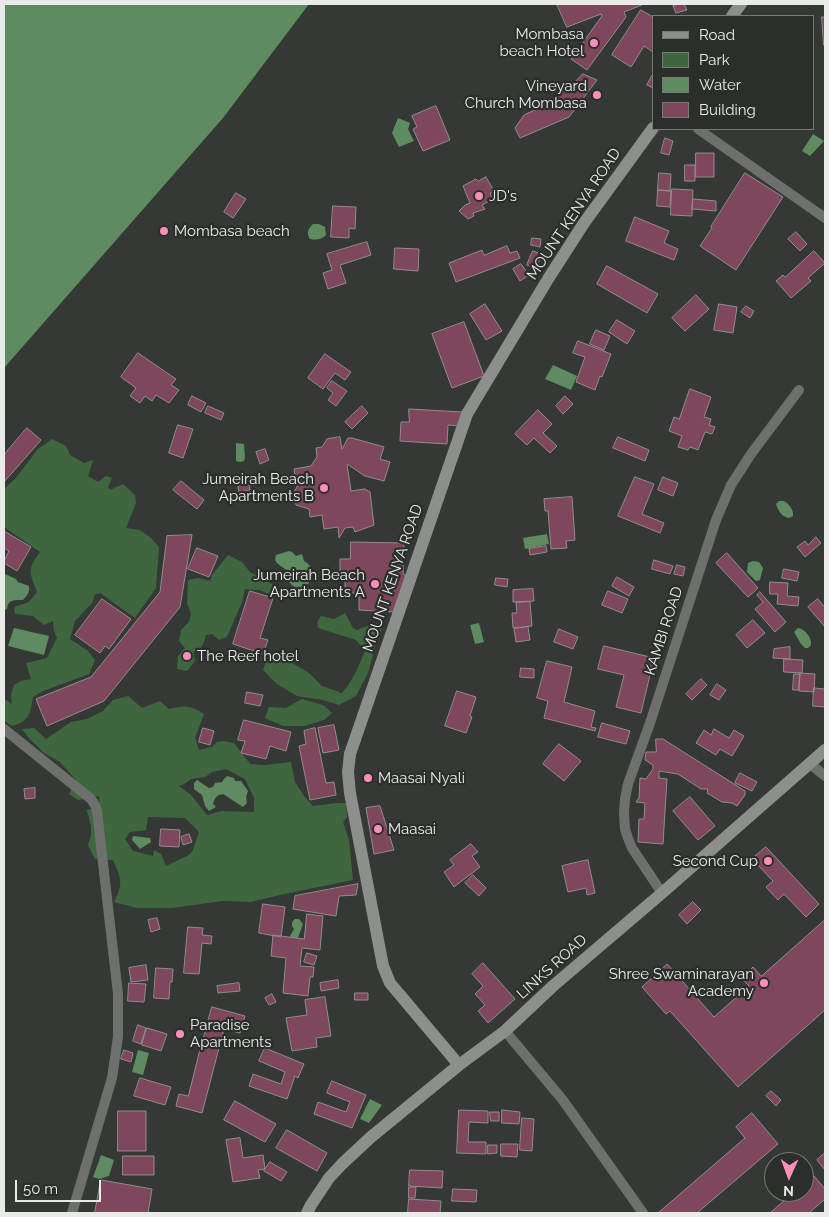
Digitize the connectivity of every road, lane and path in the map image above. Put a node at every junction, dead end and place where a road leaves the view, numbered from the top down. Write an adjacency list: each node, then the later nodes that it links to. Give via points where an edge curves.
1 (741, 4): 2 (main road)
2 (733, 15)
3 (652, 129): 13 (main road, MOUNT KENYA ROAD, via 584,223 467,414 350,754 350,793 383,966 390,983)
4 (699, 130): 5 (street)
5 (825, 218)
6 (799, 390): 11 (street, KAMBI ROAD, via 751,454 727,494 628,784 624,799 625,829 632,848)
7 (4, 729): 14 (street, via 91,799 97,811 118,994 118,1037 112,1078)
8 (825, 750): 9 (main road, LINKS ROAD)
9 (809, 763): 10 (street); 11 (main road, LINKS ROAD)
10 (825, 776)
11 (662, 893): 12 (main road, LINKS ROAD)
12 (505, 1031): 13 (main road, LINKS ROAD); 16 (street, via 562,1099)
13 (459, 1065): 15 (main road, LINKS ROAD, via 342,1164 329,1178)
14 (72, 1213)
15 (308, 1213)
16 (643, 1213)

